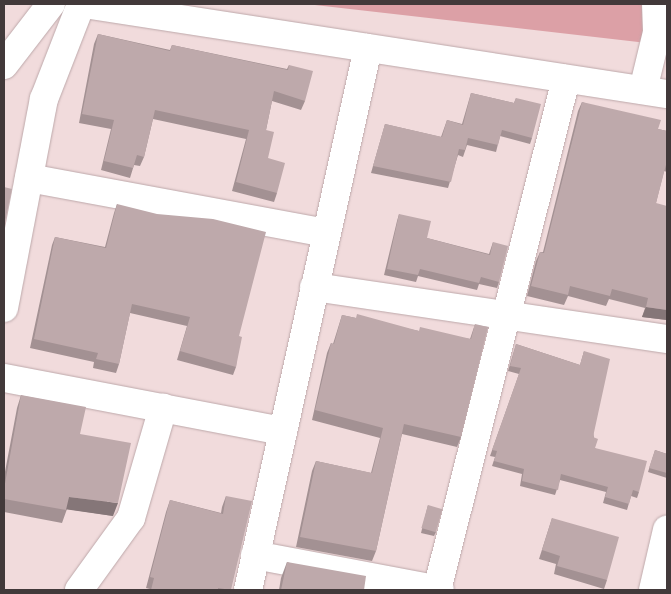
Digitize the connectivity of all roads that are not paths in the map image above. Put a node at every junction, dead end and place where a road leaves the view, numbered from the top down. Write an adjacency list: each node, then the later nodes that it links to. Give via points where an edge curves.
1 (51, 4): 5 (street)
2 (82, 4): 4 (street); 8 (street, via 44,99)
3 (656, 4): 7 (street)
4 (368, 48): 6 (street); 9 (street)
5 (4, 64)
6 (566, 79): 7 (street); 12 (street)
7 (655, 92)
8 (29, 178): 9 (street); 11 (street)
9 (326, 233): 10 (street)
10 (314, 287): 12 (street); 16 (street)
11 (4, 308)
12 (508, 317): 13 (street); 21 (street)
13 (667, 339)
14 (4, 378): 15 (street)
15 (163, 408): 16 (street); 19 (street, via 131,518)
16 (283, 431): 18 (street)
17 (667, 530): 22 (street)
18 (256, 555): 20 (street); 21 (street)
19 (79, 590)
20 (248, 590)
21 (438, 590)
22 (653, 590)

